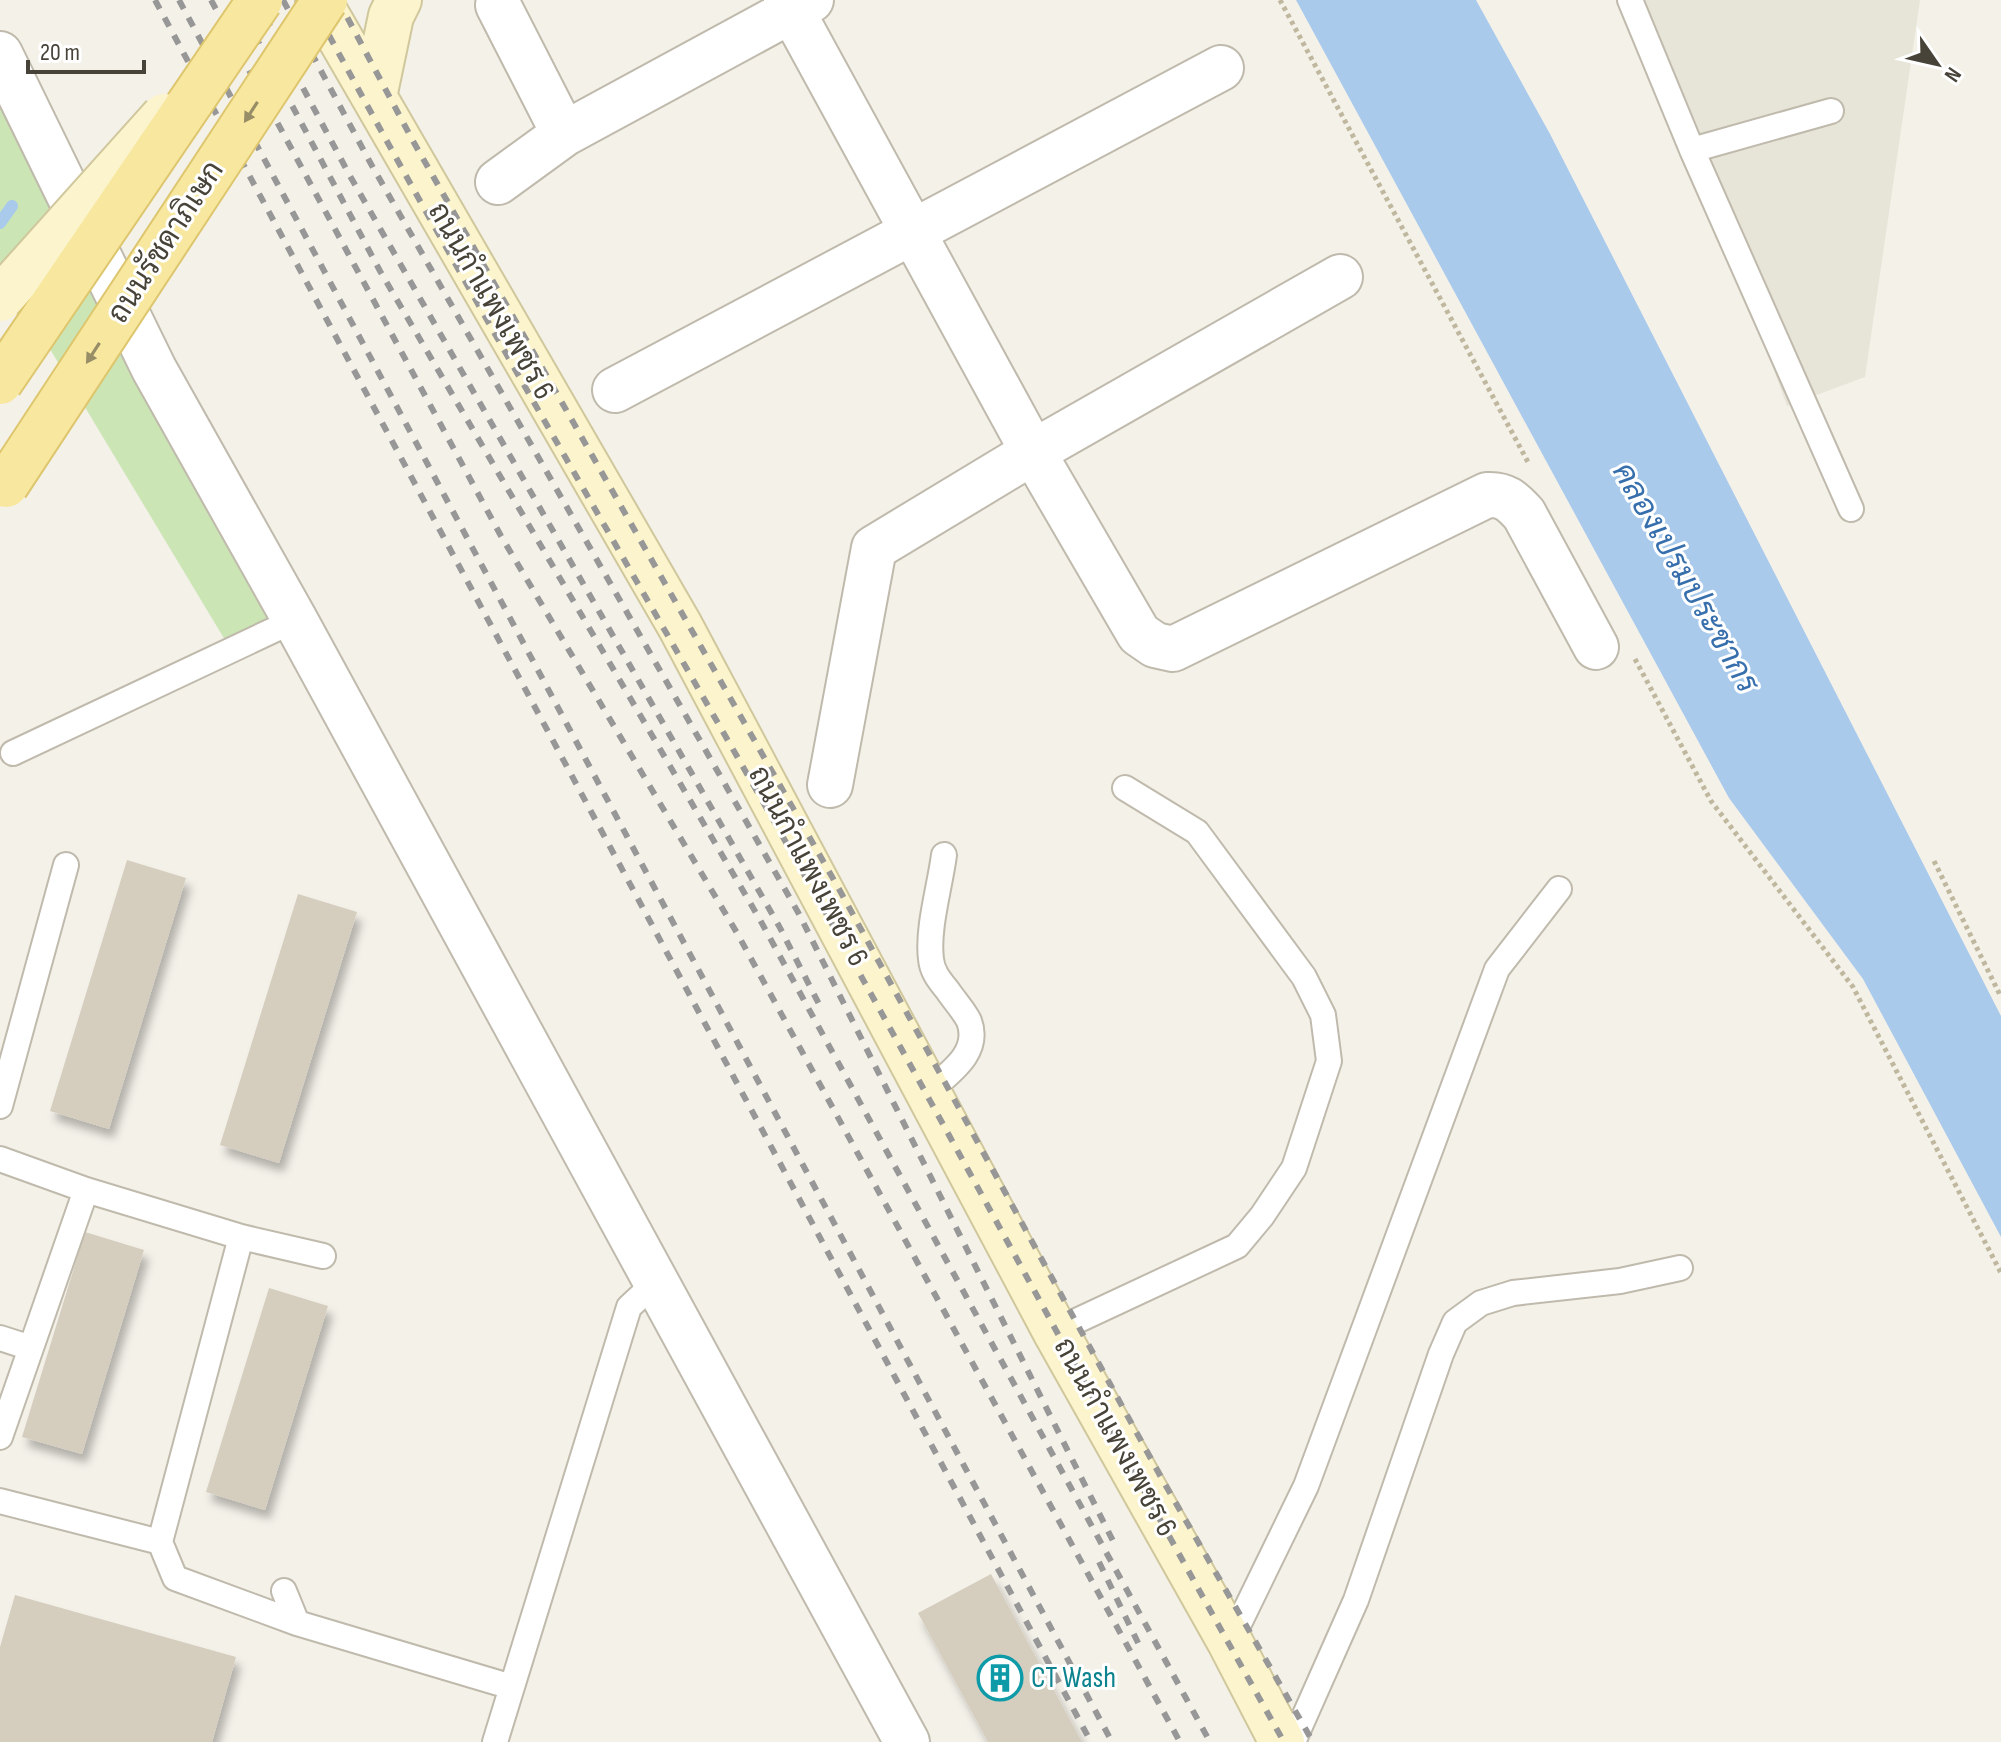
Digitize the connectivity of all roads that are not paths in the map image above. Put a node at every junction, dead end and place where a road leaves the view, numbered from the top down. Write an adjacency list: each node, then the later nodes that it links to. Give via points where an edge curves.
1 (318, 0): 10 (street, ถนนกำแพงเพชร 6)
2 (325, 0): 21 (main road, ถนนรัชดาภิเษก, one-way to 21, bridge)
3 (399, 0): 10 (street)
4 (1630, 0): 13 (lane)
5 (796, 4): 12 (street); 15 (street)
6 (498, 5): 12 (street)
7 (250, 16): 17 (street, bridge); 18 (main road, ถนนรัชดาภิเษก, bridge)
8 (0, 54): 23 (street, via 154,369)
9 (1221, 68): 15 (street)
10 (374, 97): 31 (street, ถนนกำแพงเพชร 6, via 680,626)
11 (1831, 111): 13 (lane)
12 (564, 134): 14 (street)
13 (1692, 150): 22 (lane)
14 (498, 182)
15 (913, 230): 19 (street); 20 (street)
16 (1340, 277): 20 (street)
17 (0, 299)
18 (0, 382)
19 (615, 390)
20 (1033, 452): 24 (street, via 1139,634 1155,645 1173,649 1487,495 1501,494 1524,514); 26 (street, via 874,548)
21 (6, 485)
22 (1851, 509)
23 (295, 620): 25 (lane); 38 (street)
24 (1596, 647)
25 (13, 753)
26 (830, 785)
27 (1125, 788): 39 (lane, via 1197,832 1215,856 1304,977 1323,1015 1329,1061 1294,1168 1237,1246)
28 (944, 855): 31 (lane, via 931,960 969,1021 971,1034 963,1061)
29 (66, 865): 32 (lane)
30 (1559, 889): 47 (lane, via 1497,969 1306,1486)
31 (929, 1091): 39 (street, ถนนกำแพงเพชร 6)
32 (0, 1106)
33 (0, 1159): 34 (lane)
34 (86, 1190): 35 (lane); 41 (lane)
35 (241, 1237): 36 (lane); 44 (lane)
36 (323, 1256)
37 (1680, 1268): 52 (lane, via 1513,1293 1481,1303 1455,1322 1356,1600)
38 (656, 1282): 48 (lane, via 629,1307); 50 (street)
39 (1055, 1331): 47 (street, ถนนกำแพงเพชร 6)
40 (0, 1338): 41 (lane)
41 (31, 1348): 42 (lane)
42 (0, 1437)
43 (0, 1501): 44 (lane)
44 (160, 1542): 46 (lane, via 175,1578)
45 (284, 1591): 46 (lane)
46 (297, 1623): 48 (lane)
47 (1230, 1642): 51 (street, ถนนกำแพงเพชร 6)
48 (512, 1687): 49 (lane)
49 (495, 1742)
50 (907, 1742)
51 (1282, 1742)
52 (1293, 1742)

